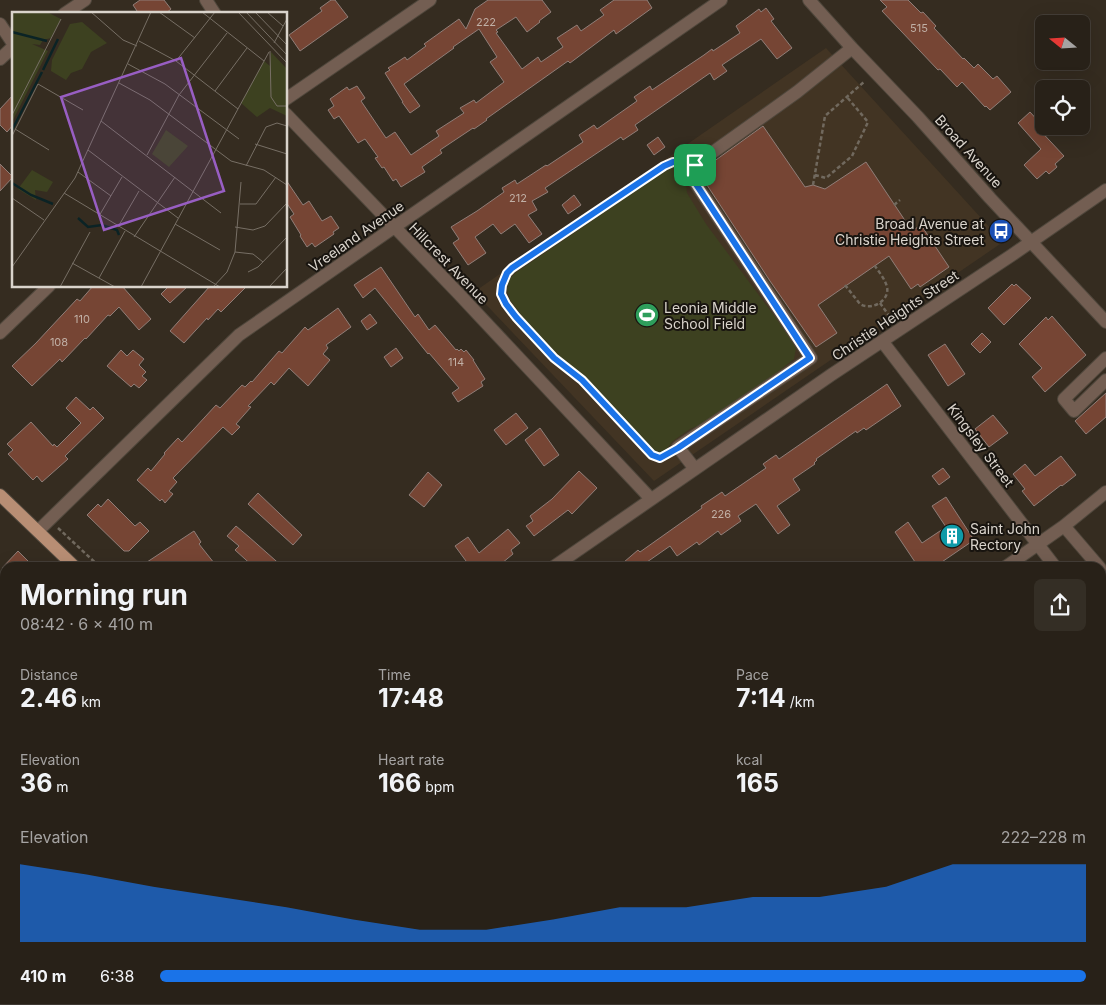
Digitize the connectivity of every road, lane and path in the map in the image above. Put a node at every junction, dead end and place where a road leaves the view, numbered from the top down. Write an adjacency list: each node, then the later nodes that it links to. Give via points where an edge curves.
1 (86, 0): 6 (street)
2 (206, 0): 7 (street)
3 (430, 0): 15 (street)
4 (721, 0): 23 (street, Vreeland Avenue)
5 (809, 0): 11 (street, Broad Avenue)
6 (67, 12)
7 (214, 12)
8 (0, 24): 9 (street)
9 (12, 42)
10 (12, 47): 12 (street)
11 (852, 48): 13 (street, Broad Avenue); 17 (street)
12 (0, 58)
13 (875, 71): 14 (path); 24 (street, Broad Avenue)
14 (846, 96): 18 (path, via 825,116); 18 (path, via 868,122 852,156 826,178)
15 (288, 98)
16 (288, 116): 23 (street, Hillcrest Avenue)
17 (695, 165): 35 (street, via 691,176 810,358); 35 (path, via 673,162 664,166 512,268 507,273 501,294 516,317 554,358 582,380 652,455 660,458)
18 (815, 175): 19 (path)
19 (813, 185)
20 (1106, 190): 24 (street, Christie Heights Street)
21 (900, 200): 22 (path)
22 (894, 205)
23 (394, 227): 39 (street, Hillcrest Avenue); 40 (street, Vreeland Avenue, via 239,335)
24 (1031, 242): 29 (street, Broad Avenue); 30 (street, Christie Heights Street)
25 (874, 266): 28 (path, via 888,288)
26 (846, 285): 28 (path, via 863,306)
27 (47, 288): 31 (street)
28 (880, 303): 30 (path)
29 (1106, 322)
30 (900, 329): 32 (street, Christie Heights Street)
31 (0, 333)
32 (882, 341): 36 (street, Christie Heights Street); 43 (street, Kingsley Street)
33 (1106, 358): 34 (street, via 1064,399 1074,410)
34 (1106, 380)
35 (678, 448): 36 (street)
36 (694, 469): 39 (street, Christie Heights Street)
37 (1106, 492): 41 (street)
38 (0, 495): 42 (main road)
39 (651, 499): 46 (street, Christie Heights Street)
40 (49, 520): 42 (street, Vreeland Avenue); 45 (path)
41 (1064, 526): 43 (street); 49 (street)
42 (38, 531): 44 (main road)
43 (1038, 544): 47 (street); 48 (street, Kingsley Street)
44 (70, 562)
45 (94, 562)
46 (561, 562)
47 (1012, 562)
48 (1052, 562)
49 (1094, 562)

